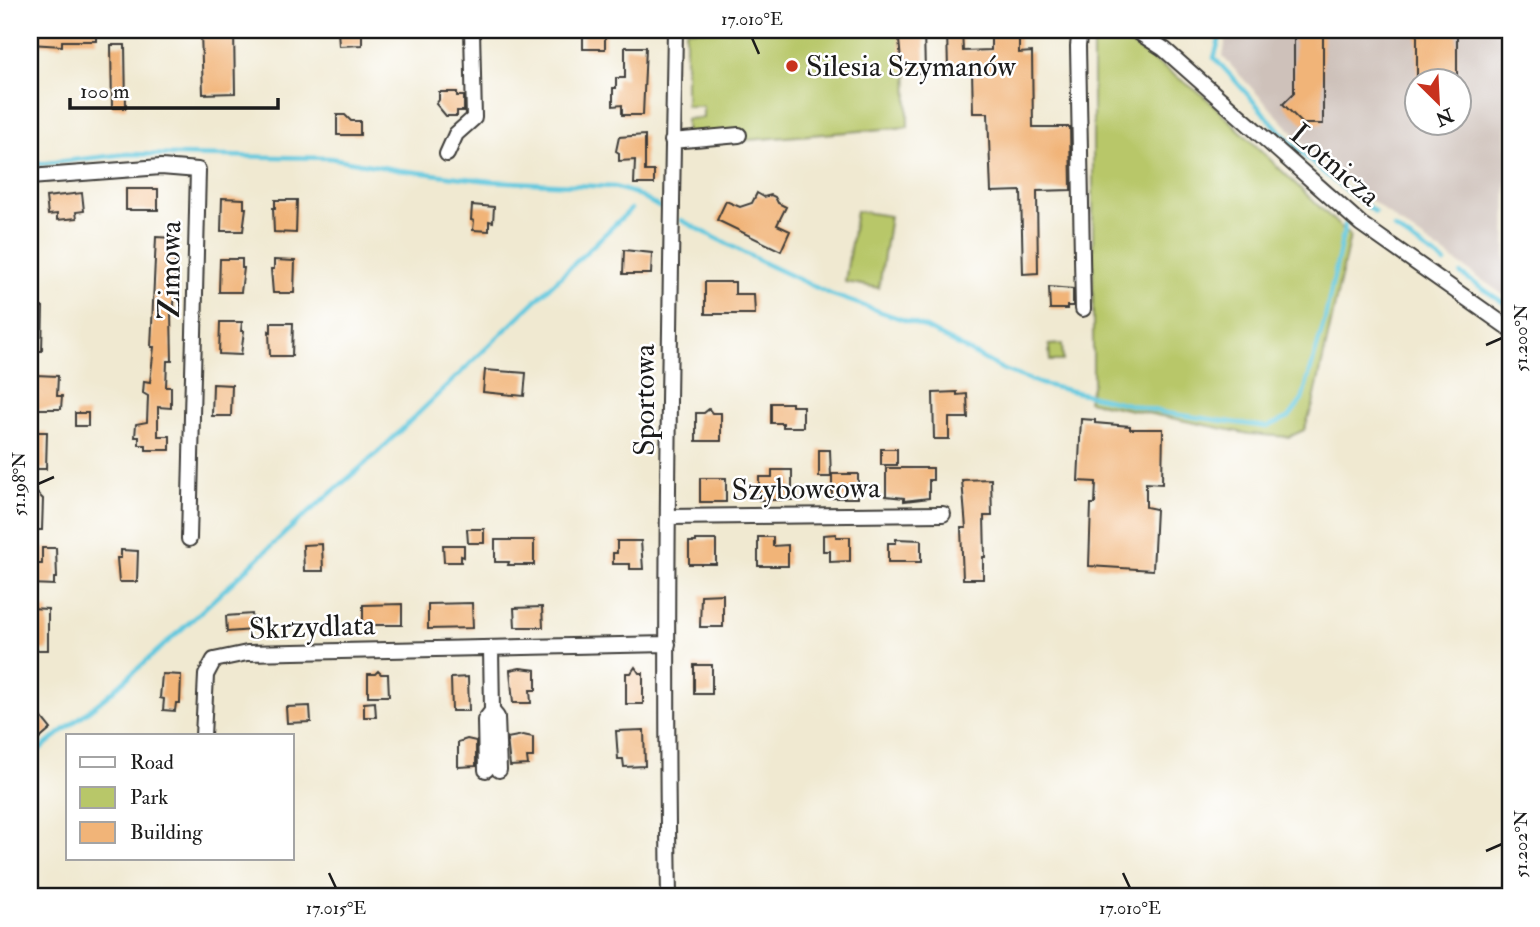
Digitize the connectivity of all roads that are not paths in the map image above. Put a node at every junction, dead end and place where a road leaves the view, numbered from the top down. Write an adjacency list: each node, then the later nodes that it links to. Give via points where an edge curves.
1 (472, 30): 7 (street, via 474,118 456,134)
2 (675, 30): 6 (street, Sportowa)
3 (1080, 30): 9 (street)
4 (1135, 30): 10 (street, Lotnicza, via 1164,49 1361,224)
5 (739, 135): 6 (street)
6 (671, 141): 12 (street, Sportowa)
7 (447, 154)
8 (30, 177): 13 (street, Zimowa, via 138,168 198,170)
9 (1083, 309)
10 (1510, 329)
11 (943, 514): 12 (street, Szybowcowa)
12 (669, 517): 14 (street, Sportowa)
13 (189, 539)
14 (668, 644): 15 (street, Skrzydlata); 18 (street, Sportowa)
15 (491, 649): 16 (street, Skrzydlata, via 225,656 214,660 206,675); 17 (street, via 492,711 497,718)
16 (203, 734)
17 (493, 770)
18 (670, 897)

